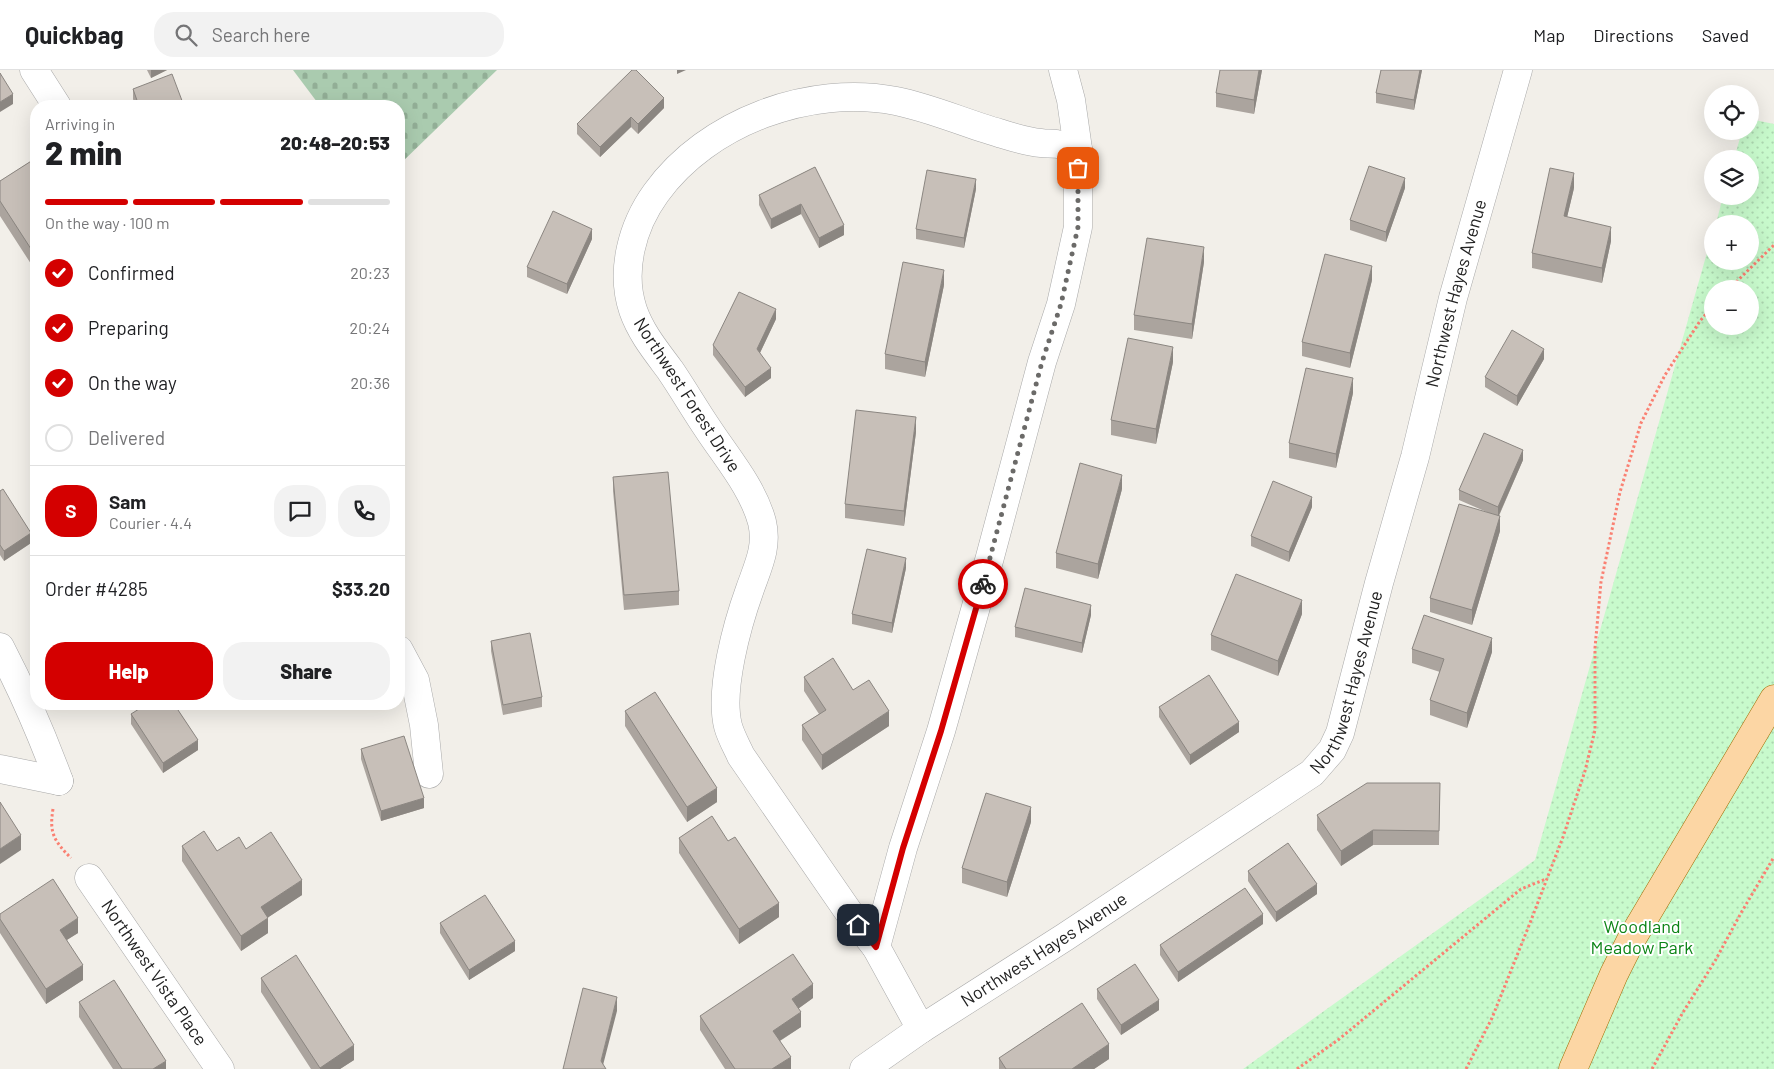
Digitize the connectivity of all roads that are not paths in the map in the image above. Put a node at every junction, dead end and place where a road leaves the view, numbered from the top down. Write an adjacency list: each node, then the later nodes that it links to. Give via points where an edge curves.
1 (34, 70): 4 (street)
2 (1063, 70): 5 (street)
3 (1518, 70): 15 (street, Northwest Hayes Avenue, via 1453,298 1415,457 1378,583 1340,733 1332,750 1312,773)
4 (53, 100)
5 (1078, 149): 14 (street, via 1078,227 1061,304 1042,362 941,731 903,848); 14 (street, Northwest Forest Drive, via 1040,144 894,100 864,97 798,104 764,113 729,129 691,155 648,203 637,225 628,260 628,288 641,330 748,488 765,535 763,555 738,628 725,688 729,728 742,756)
6 (0, 647): 9 (street)
7 (405, 661): 12 (street, via 415,680)
8 (1774, 699): 18 (main road, via 1631,940)
9 (30, 706)
10 (32, 710): 11 (street, via 59,781)
11 (0, 768)
12 (430, 774)
13 (89, 878): 16 (street, Northwest Vista Place)
14 (876, 947): 15 (street, Northwest Forest Drive)
15 (921, 1029): 17 (street, Northwest Hayes Avenue)
16 (220, 1069)
17 (864, 1069)
18 (1573, 1069)

